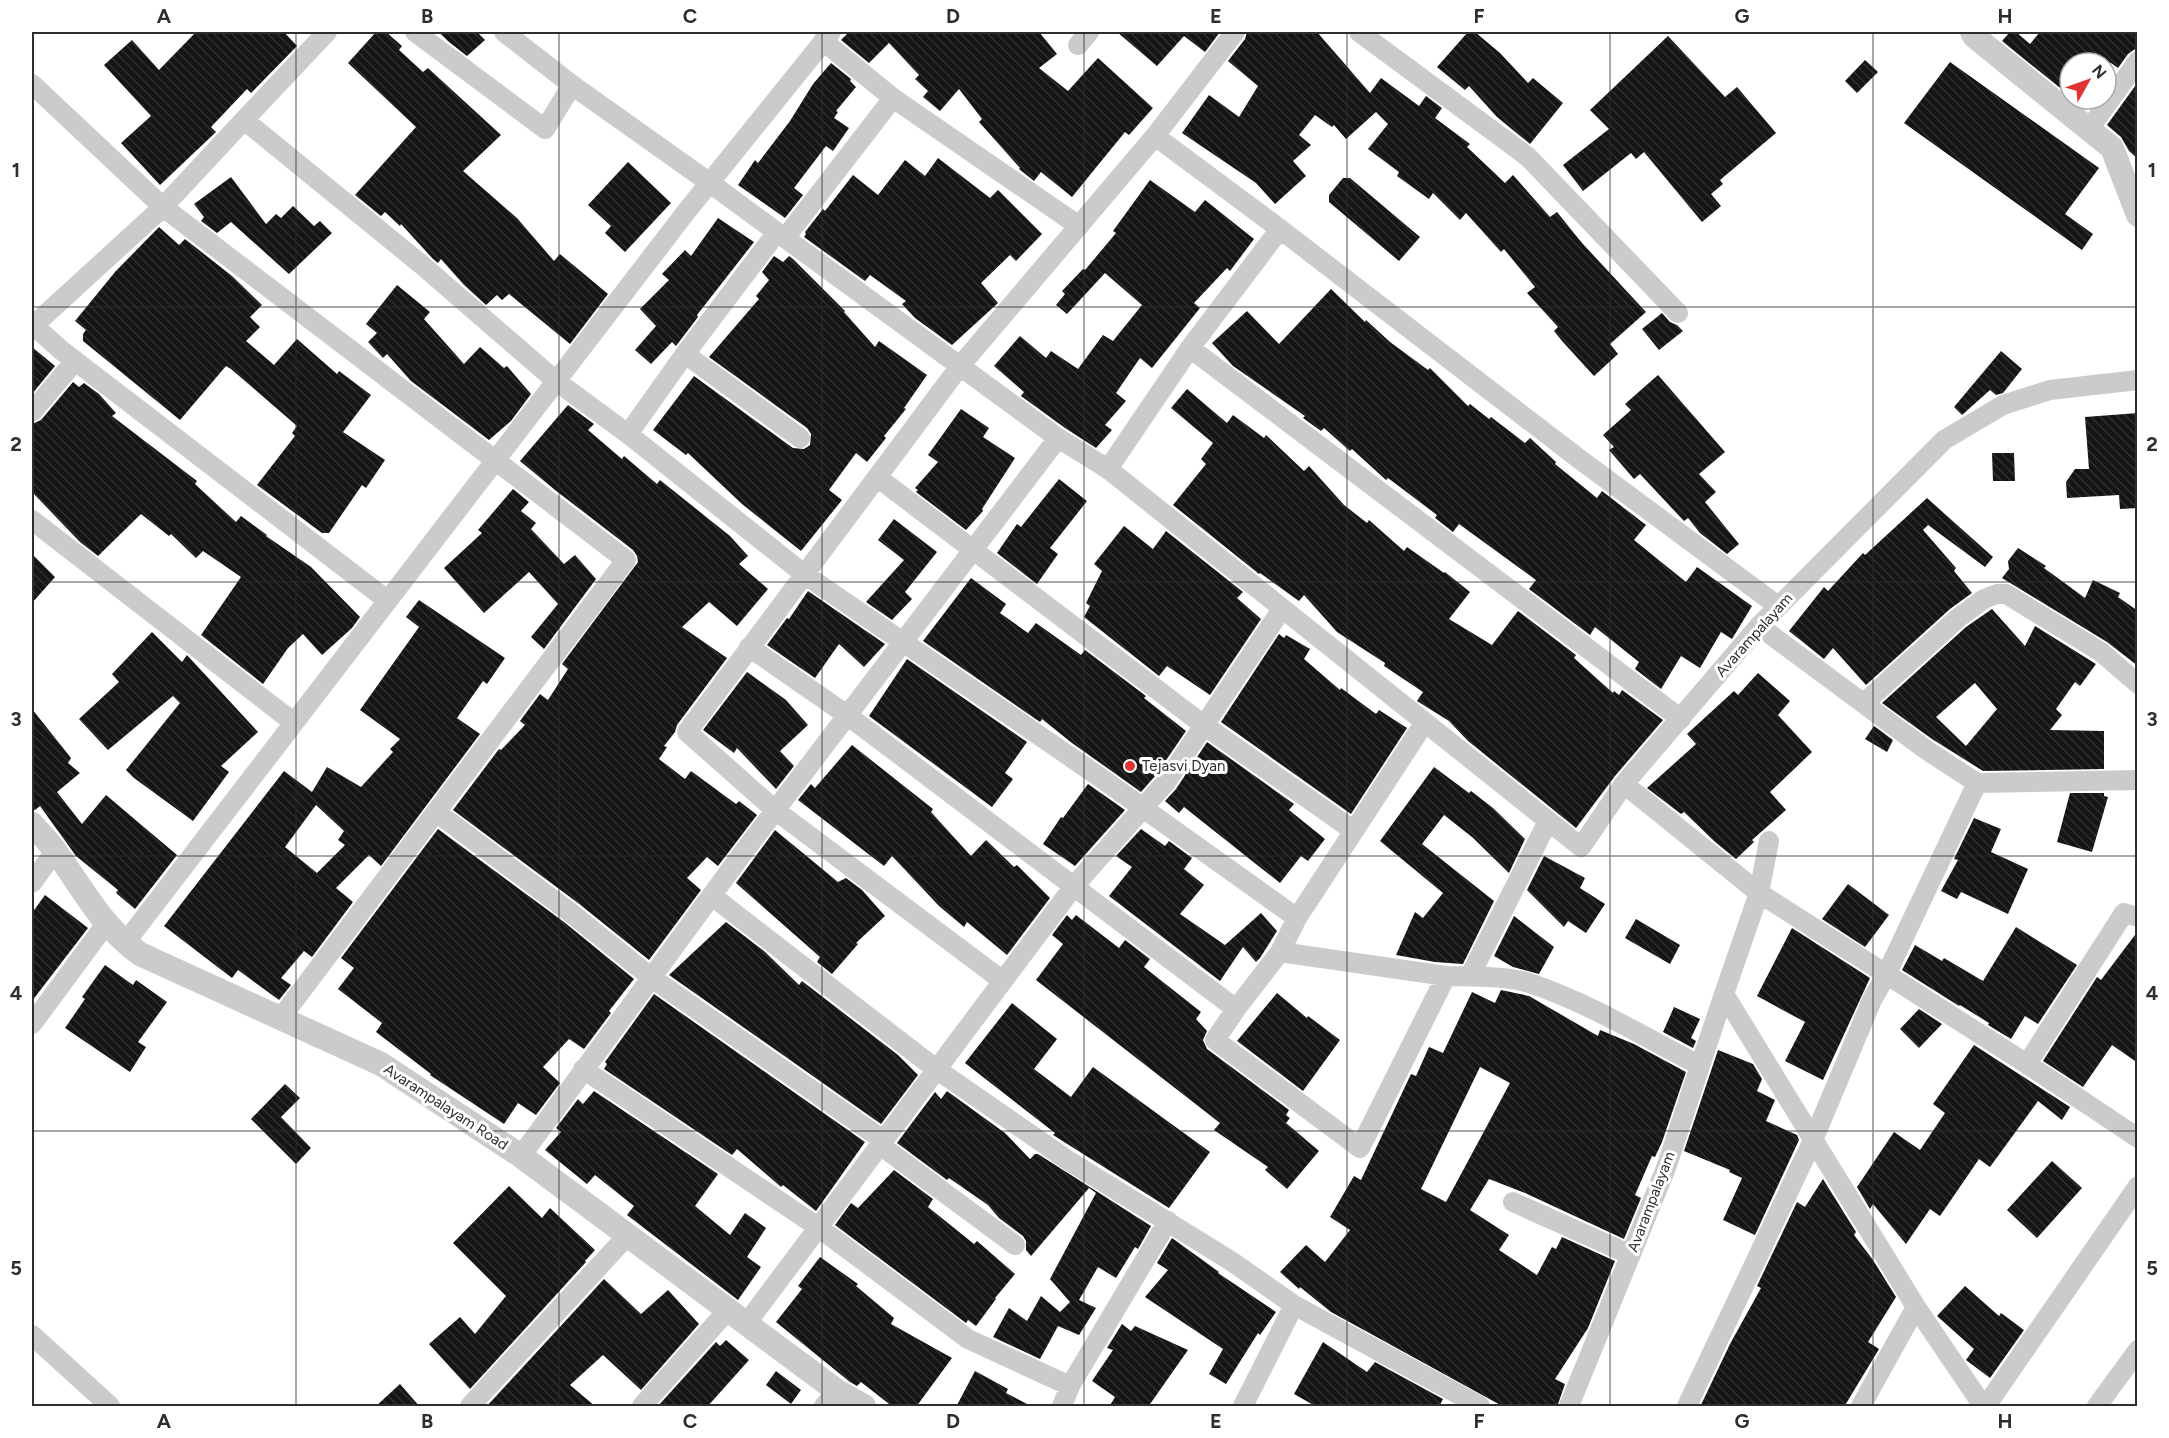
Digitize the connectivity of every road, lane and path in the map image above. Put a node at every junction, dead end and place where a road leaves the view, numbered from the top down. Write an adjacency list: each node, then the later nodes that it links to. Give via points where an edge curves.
1 (327, 32): 12 (street)
2 (415, 32): 10 (street, via 544,129)
3 (504, 32): 10 (street)
4 (1234, 32): 14 (street)
5 (1359, 32): 23 (street, via 1528,157)
6 (1972, 32): 13 (street)
7 (827, 36): 11 (street); 17 (street)
8 (2138, 61): 13 (street)
9 (32, 84): 18 (street)
10 (572, 85): 17 (street)
11 (893, 98): 20 (street); 22 (street)
12 (244, 120): 18 (street); 30 (street)
13 (2089, 129): 15 (street)
14 (1155, 136): 20 (street); 21 (street)
15 (2112, 148): 16 (street); 19 (street)
16 (2138, 166)
17 (710, 183): 22 (street); 30 (street)
18 (163, 207): 24 (street); 35 (street)
19 (2138, 215)
20 (1079, 226): 28 (street)
21 (1280, 229): 25 (street); 42 (street)
22 (781, 235): 26 (street); 28 (street)
23 (1678, 314)
24 (32, 324): 27 (street)
25 (1190, 348): 36 (street); 50 (street)
26 (685, 354): 32 (street); 33 (street)
27 (75, 361): 31 (street); 41 (street)
28 (960, 366): 34 (street); 37 (street)
29 (2138, 380): 42 (street, Avarampalayam, via 2050,390 2003,405 1944,440)
30 (556, 381): 32 (street); 35 (street)
31 (32, 412)
32 (628, 434): 40 (street)
33 (800, 438)
34 (1058, 438): 36 (street); 39 (street)
35 (494, 461): 41 (street); 59 (street, via 626,560)
36 (1108, 470): 43 (street)
37 (877, 477): 39 (street); 40 (street)
38 (32, 520): 51 (street)
39 (973, 549): 45 (street); 53 (street)
40 (804, 574): 45 (street); 46 (street)
41 (387, 600): 51 (street)
42 (1778, 606): 44 (street, Avarampalayam)
43 (1282, 609): 52 (street); 53 (street)
44 (1759, 626): 48 (street); 50 (street, Avarampalayam)
45 (902, 642): 49 (street); 57 (street)
46 (749, 647): 49 (street); 58 (street, via 687,732)
47 (2138, 684): 48 (street, via 2101,652 2006,594 1996,594 1958,618)
48 (1864, 703): 55 (street)
49 (847, 716): 58 (street); 66 (street)
50 (1681, 719): 56 (street, Avarampalayam)
51 (293, 722): 72 (street)
52 (1425, 723): 60 (street); 62 (street)
53 (1205, 726): 57 (street); 62 (street)
54 (2138, 780): 55 (street)
55 (1977, 783): 74 (street)
56 (1624, 784): 60 (street, Avarampalayam, via 1581,847); 67 (street)
57 (1142, 809): 66 (street); 70 (street)
58 (775, 810): 68 (street); 78 (street)
59 (436, 812): 77 (street); 81 (street)
60 (1548, 821): 76 (street)
61 (32, 824): 64 (street, Avarampalayam Road)
62 (1354, 831): 70 (street)
63 (1769, 841): 67 (street, Avarampalayam)
64 (55, 850): 65 (street); 71 (street, Avarampalayam Road)
65 (32, 883)
66 (1074, 886): 78 (street); 80 (street)
67 (1759, 893): 74 (street); 79 (street, Avarampalayam)
68 (712, 896): 77 (street); 86 (street)
69 (2138, 917): 83 (street, via 2124,913)
70 (1297, 918): 73 (street)
71 (106, 924): 72 (street, Avarampalayam Road); 82 (street)
72 (125, 943): 81 (street, Avarampalayam Road, via 140,954)
73 (1280, 952): 75 (street); 80 (street)
74 (1886, 975): 83 (street); 87 (street)
75 (1446, 976): 76 (street); 80 (street, via 1360,1148 1215,1040)
76 (1470, 976): 84 (street, via 1527,982 1574,1001)
77 (652, 978): 85 (street); 89 (street)
78 (1002, 981): 86 (street)
79 (1724, 994): 84 (street, Avarampalayam); 87 (street)
80 (1236, 1009)
81 (280, 1019): 90 (street, Avarampalayam Road, via 381,1064)
82 (32, 1024)
83 (2027, 1064): 88 (street)
84 (1699, 1065): 97 (street, Avarampalayam, via 1666,1168)
85 (583, 1069): 90 (street); 94 (street)
86 (936, 1069): 89 (street); 93 (street, via 1066,1159)
87 (1814, 1138): 99 (street); 113 (street)
88 (2138, 1138)
89 (881, 1142): 94 (street); 96 (street)
90 (521, 1156): 95 (street, Avarampalayam Road)
91 (2138, 1186): 115 (street)
92 (1513, 1202): 97 (street)
93 (1168, 1221): 98 (street); 103 (street)
94 (818, 1227): 100 (street); 103 (street, via 969,1339)
95 (627, 1236): 100 (street, Avarampalayam Road); 106 (street)
96 (1016, 1245)
97 (1631, 1255): 112 (street, Avarampalayam)
98 (1294, 1305): 110 (street); 111 (street)
99 (1916, 1307): 114 (street); 115 (street)
100 (737, 1317): 104 (street, Avarampalayam Road); 107 (street)
101 (32, 1335): 105 (street)
102 (2138, 1350): 116 (street)
103 (1070, 1386): 109 (street)
104 (830, 1399): 108 (street, Avarampalayam Road)
105 (110, 1407)
106 (470, 1407)
107 (642, 1407)
108 (864, 1407)
109 (1062, 1407)
110 (1244, 1407)
111 (1480, 1407)
112 (1569, 1407)
113 (1687, 1407)
114 (1861, 1407)
115 (1984, 1407)
116 (2097, 1407)

